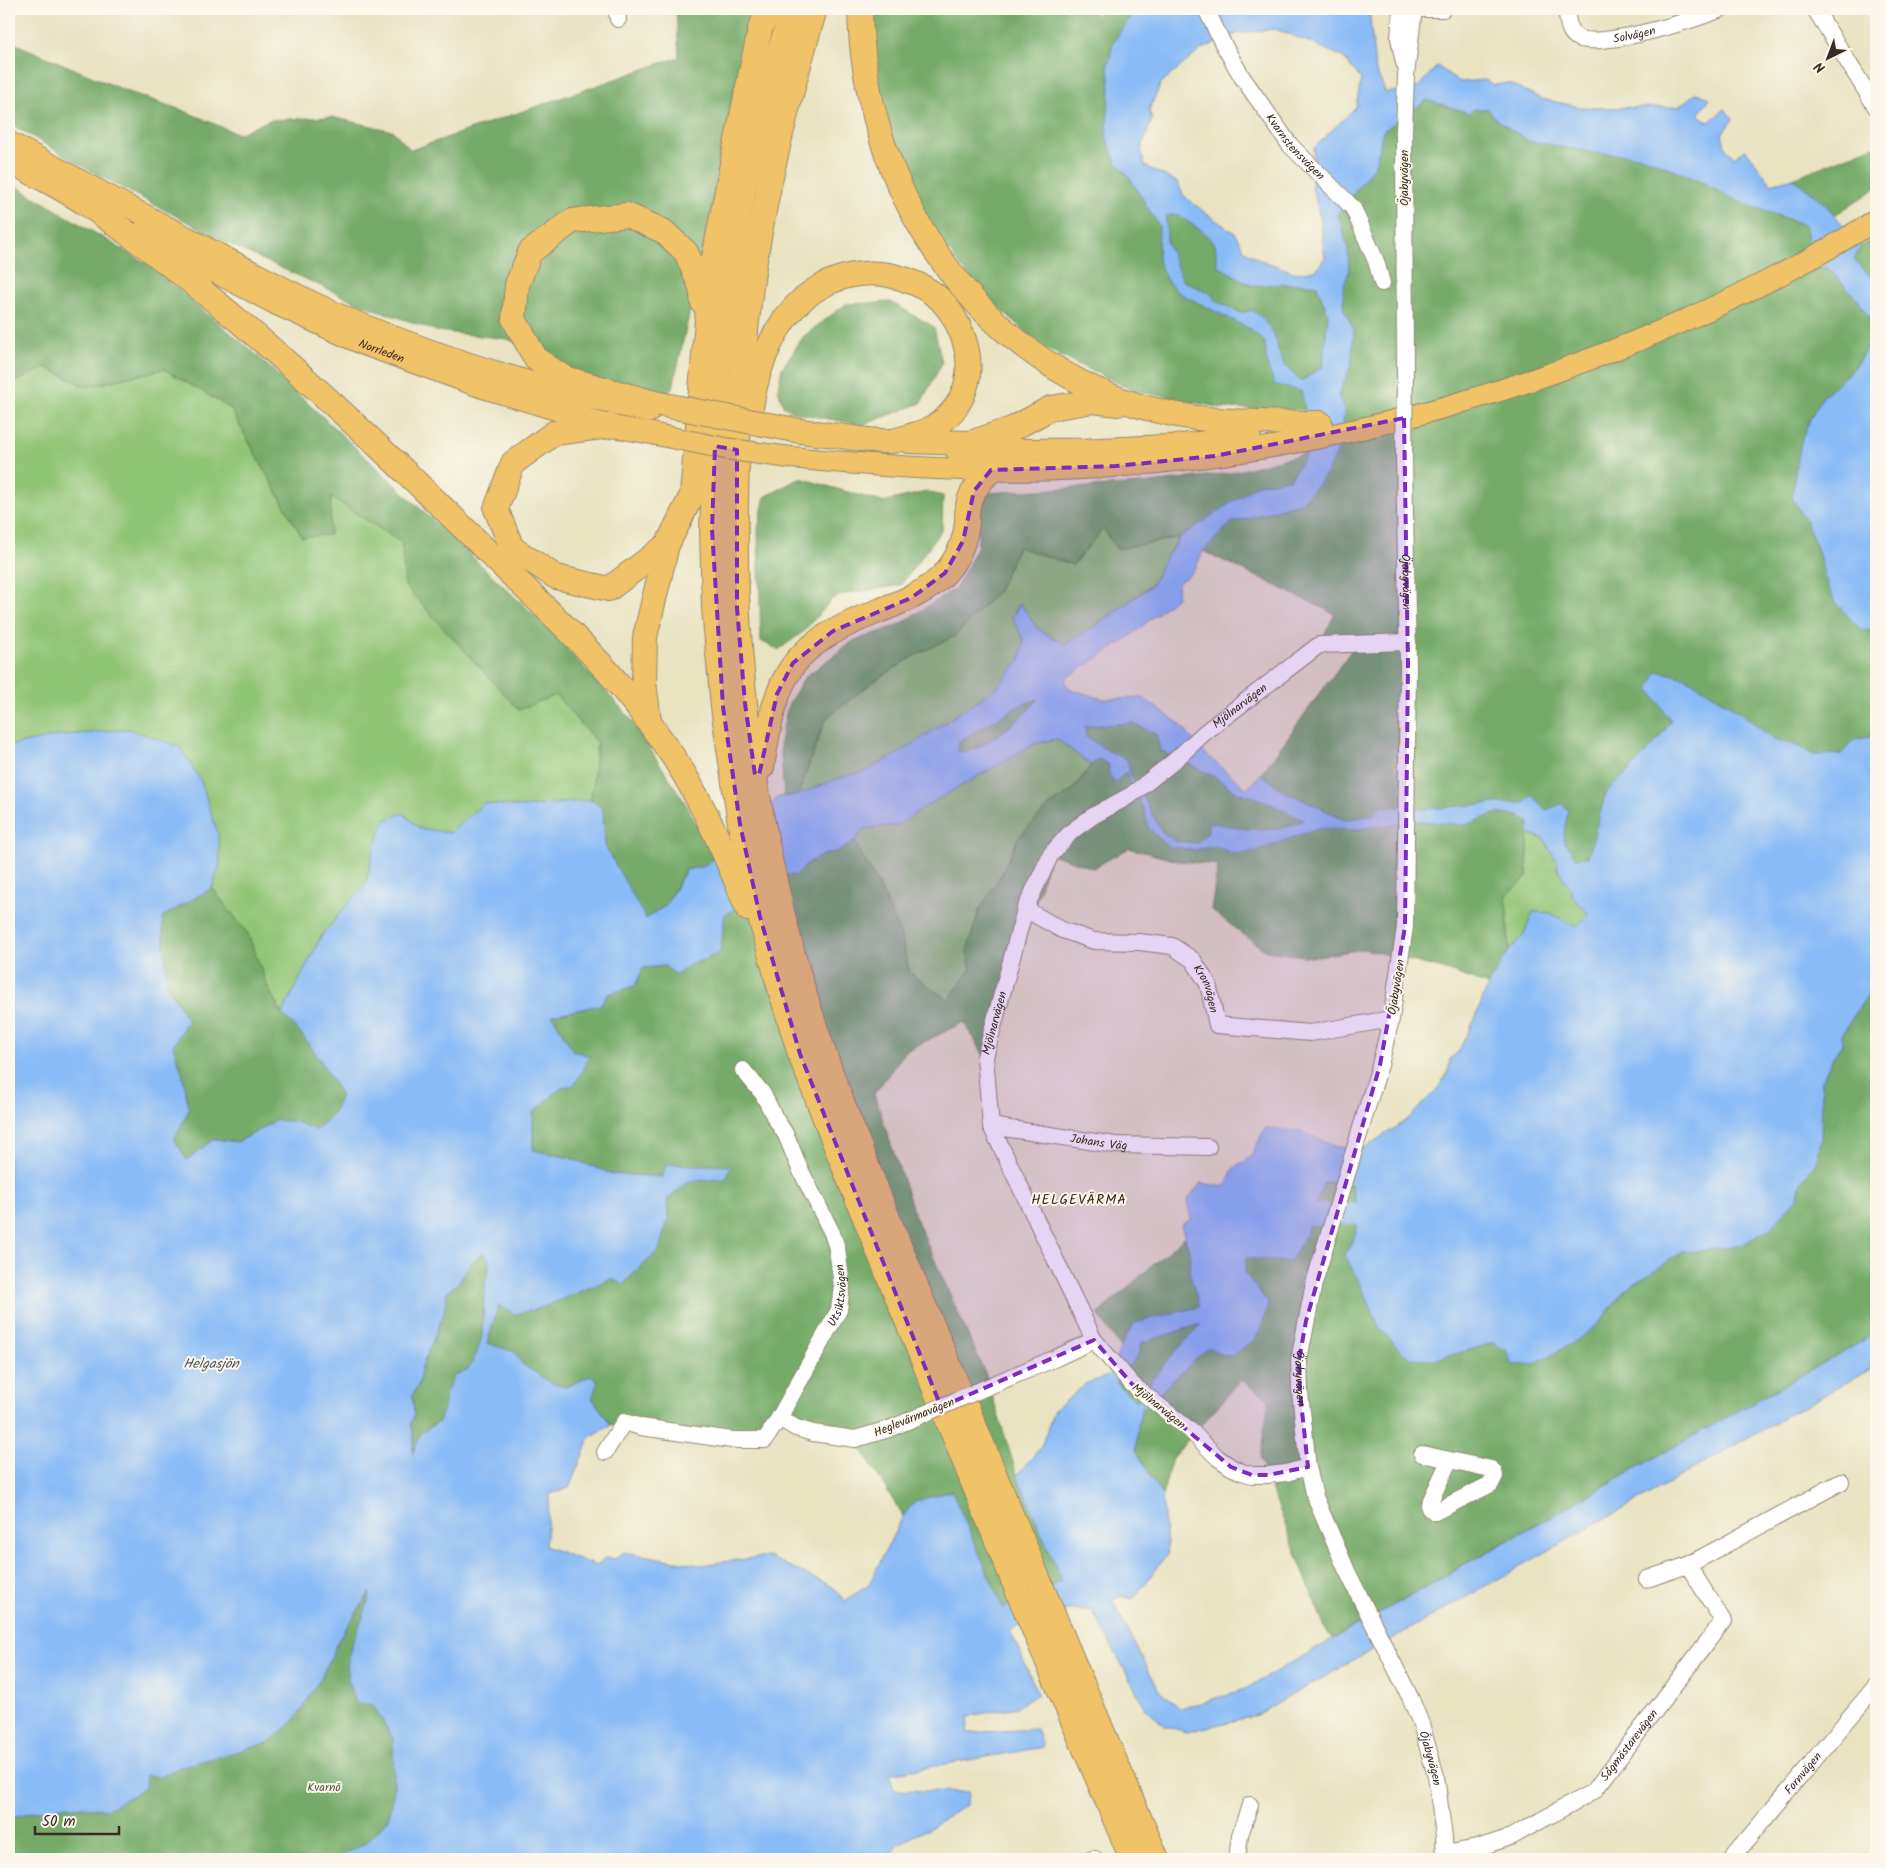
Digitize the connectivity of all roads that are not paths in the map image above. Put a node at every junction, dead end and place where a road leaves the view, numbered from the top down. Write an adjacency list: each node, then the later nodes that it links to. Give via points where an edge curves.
1 (769, 9): 22 (highway, via 760,29 732,164 711,274)
2 (792, 9): 39 (highway, via 761,115 740,212 724,313 712,529 714,608 723,707 740,824)
3 (815, 9): 32 (highway, via 792,84 756,256 743,362)
4 (860, 9): 24 (highway, via 863,58 876,126 904,199 933,249 971,296 1014,338 1063,372)
5 (1206, 9): 21 (street, Kvarnstensvägen, via 1242,77 1290,145 1353,208)
6 (1402, 9): 13 (street, Öjabyvägen, via 1399,38)
7 (1407, 9): 8 (street)
8 (1414, 9): 9 (street); 13 (street, Öjabyvägen)
9 (1443, 9)
10 (1566, 9): 11 (street, Solvägen, via 1570,30 1585,42 1667,27)
11 (1721, 9)
12 (1815, 9): 14 (street)
13 (1406, 75): 35 (street, Öjabyvägen, bridge, via 1404,460)
14 (1876, 107)
15 (9, 142): 23 (main road, Norrleden, via 344,317 464,362)
16 (9, 160): 17 (highway, Norrleden)
17 (85, 204): 28 (main road, Norrleden, via 325,328 481,387); 36 (highway, via 214,300 310,384 588,650)
18 (1876, 210): 20 (main road)
19 (1876, 220): 20 (main road)
20 (1849, 231): 27 (main road, via 1752,289 1640,340 1447,408)
21 (1382, 283)
22 (705, 333): 25 (highway, via 701,288 686,252 663,231 627,215 572,221 530,252 517,285 514,319 536,359 564,378); 34 (highway, via 692,495)
23 (593, 399): 25 (highway)
24 (1139, 406): 29 (highway, via 1197,419); 31 (highway, via 1093,401 1051,408 1012,429 970,443)
25 (654, 414): 28 (main road, Norrleden); 30 (highway, bridge); 30 (main road, Norrleden)
26 (1320, 423): 27 (main road); 29 (highway)
27 (1350, 424): 29 (main road)
28 (610, 426): 34 (highway, via 554,432 512,463 496,509 512,548 556,577 609,589)
29 (1294, 431): 31 (main road, via 1178,445 991,451 907,449); 33 (main road, Norrleden, via 1263,449 1170,461 1049,470)
30 (788, 441): 31 (highway); 33 (main road, Norrleden, via 892,467)
31 (876, 442): 32 (highway, via 933,428 959,404 968,372 965,343 952,313 928,290 913,282 880,273 847,276 829,282 811,292 788,314 769,348 754,390)
32 (736, 465): 37 (highway, via 737,608 745,703)
33 (991, 470): 37 (highway, via 974,491 963,541 945,573 911,598 833,630 793,664 784,677 773,708)
34 (667, 545): 36 (highway, via 645,637 644,682)
35 (1408, 642): 38 (street, Mjölnarvägen, via 1319,645 1204,732 1173,762 1130,795 1072,831 1051,854); 40 (street, Öjabyvägen, via 1405,926)
36 (649, 722): 39 (highway, via 694,791 718,839)
37 (759, 798): 39 (highway)
38 (1025, 909): 40 (street, Kronvägen, via 1062,930 1094,941 1172,946 1193,960 1208,984 1217,1025 1310,1033); 42 (street, Mjölnarvägen, via 985,1057)
39 (765, 916): 56 (highway, via 780,989 800,1054 836,1148 1034,1632); 57 (highway, via 797,967 822,1048 856,1138)
40 (1391, 1019): 49 (street, Öjabyvägen, via 1380,1066 1314,1283 1299,1360)
41 (743, 1070): 45 (street, Utsiktsvägen, via 763,1094 786,1135 832,1233 842,1286 838,1310)
42 (991, 1126): 43 (street, Johans Väg, via 1115,1145); 44 (street, Mjölnarvägen)
43 (1208, 1147)
44 (1094, 1340): 45 (street, Heglevärmavägen, bridge, via 889,1429 855,1439 813,1433); 49 (street, Mjölnarvägen, via 1139,1390 1218,1458 1252,1475 1286,1473)
45 (779, 1418): 46 (street, via 765,1440 732,1440 624,1422)
46 (606, 1452)
47 (1422, 1454): 48 (street)
48 (1448, 1461)
49 (1308, 1467): 55 (street, Öjabyvägen, via 1328,1529 1410,1699 1429,1752 1440,1799)
50 (1841, 1482): 51 (street)
51 (1688, 1565): 52 (street); 55 (street, Sågmästarevägen, via 1722,1621 1594,1791 1511,1837)
52 (1648, 1579)
53 (1876, 1686): 59 (street, Fornvägen)
54 (1250, 1805): 58 (street, via 1240,1835)
55 (1445, 1857)
56 (1132, 1859)
57 (1157, 1859)
58 (1237, 1859)
59 (1731, 1859)

